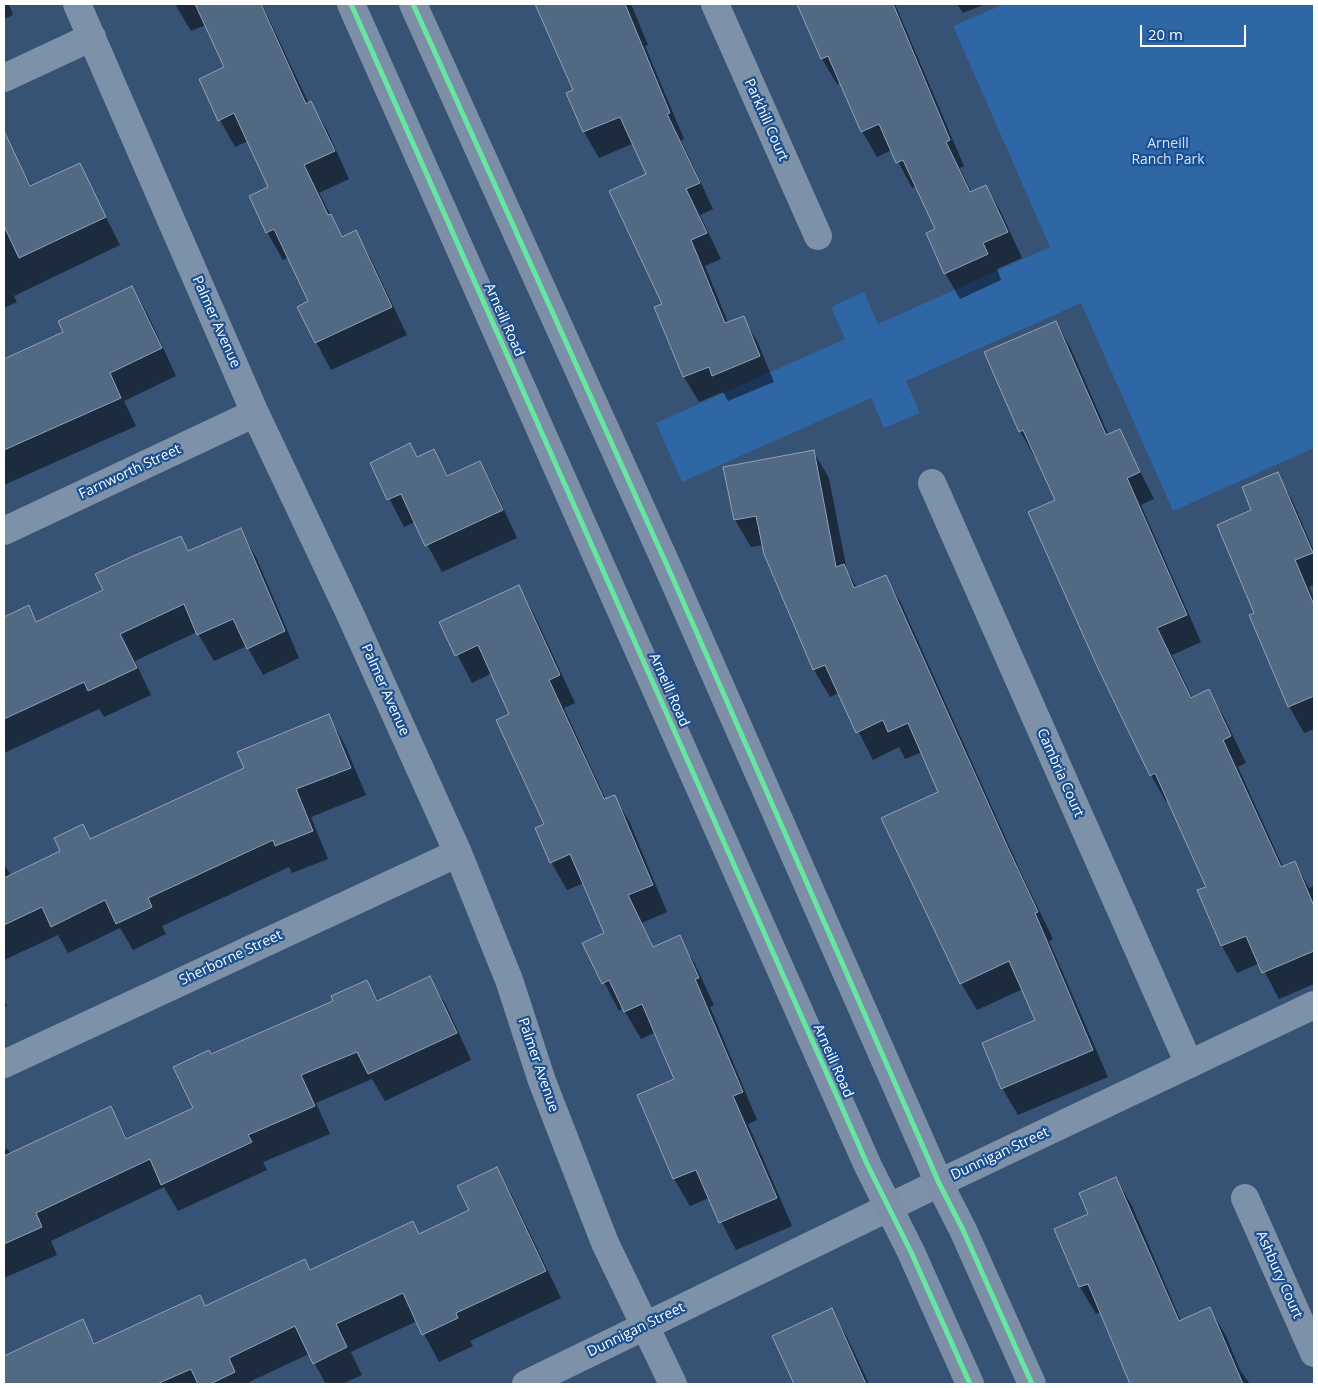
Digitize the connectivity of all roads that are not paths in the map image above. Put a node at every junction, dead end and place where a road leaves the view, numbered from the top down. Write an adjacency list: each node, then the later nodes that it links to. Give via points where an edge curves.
1 (77, 4): 5 (street, Palmer Avenue)
2 (351, 4): 17 (main road, Arneill Road)
3 (413, 4): 15 (main road, via 666,563)
4 (715, 4): 7 (street, Parkhill Court)
5 (92, 37): 6 (street); 8 (street, Palmer Avenue)
6 (4, 78)
7 (818, 236)
8 (255, 413): 10 (street, Farnworth Street); 11 (street, Palmer Avenue)
9 (932, 483): 14 (street, Cambria Court)
10 (4, 531)
11 (458, 853): 13 (street, Sherborne Street); 18 (street, Palmer Avenue, via 509,980 542,1081 605,1242)
12 (1314, 1005): 14 (street, Dunnigan Street)
13 (4, 1064)
14 (1189, 1064): 15 (street, Dunnigan Street)
15 (939, 1183): 17 (street, Dunnigan Street); 23 (main road)
16 (1244, 1198): 19 (street, Ashbury Court)
17 (889, 1207): 18 (street, Dunnigan Street); 22 (main road, Arneill Road)
18 (645, 1325): 20 (street, Dunnigan Street); 21 (street, Palmer Avenue)
19 (1314, 1353)
20 (526, 1384)
21 (673, 1384)
22 (970, 1384)
23 (1032, 1384)

